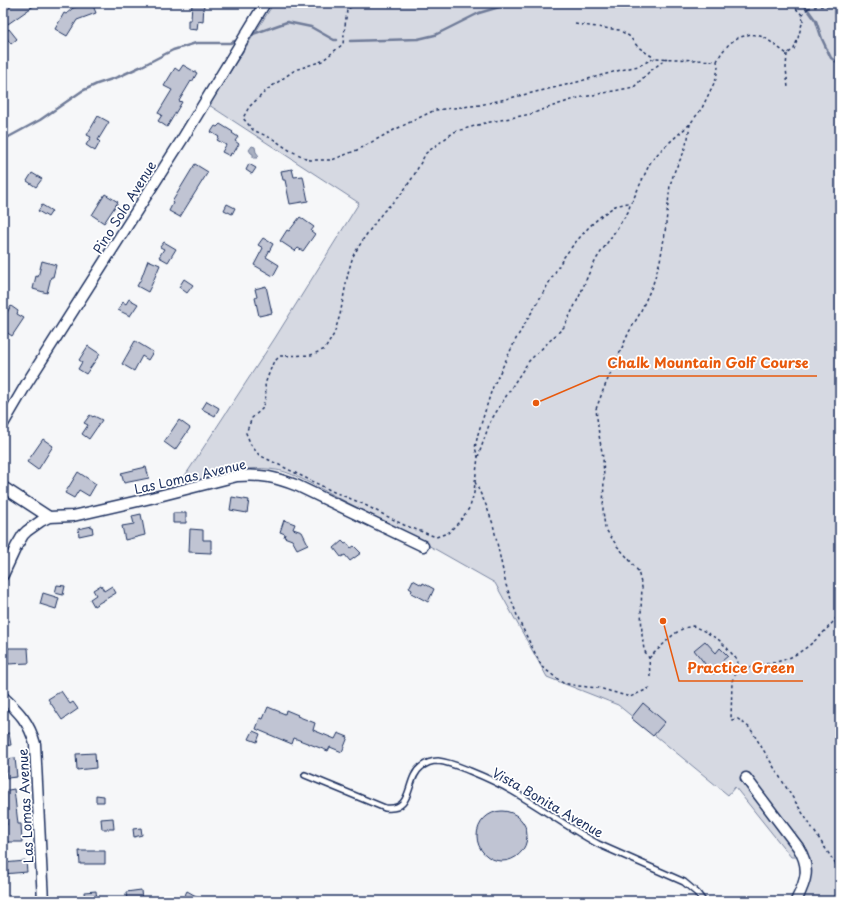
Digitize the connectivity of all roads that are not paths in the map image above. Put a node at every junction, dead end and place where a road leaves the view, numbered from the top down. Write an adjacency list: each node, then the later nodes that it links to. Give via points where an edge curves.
1 (265, 3): 2 (street, Pino Solo Avenue)
2 (3, 424)
3 (3, 487): 4 (street)
4 (49, 517): 5 (street, Las Lomas Avenue, via 73,516 237,476 266,475 298,486); 6 (street, Las Lomas Avenue, via 22,536)
5 (423, 546)
6 (3, 575)
7 (3, 697): 10 (street, Las Lomas Avenue, via 24,719 36,744)
8 (306, 775): 11 (lane, Vista Bonita Avenue, via 390,809 404,801 414,774 422,766 436,761 457,766 514,792 598,844 684,882)
9 (746, 778): 12 (street, via 804,858 806,876)
10 (43, 901)
11 (703, 901)
12 (796, 901)

